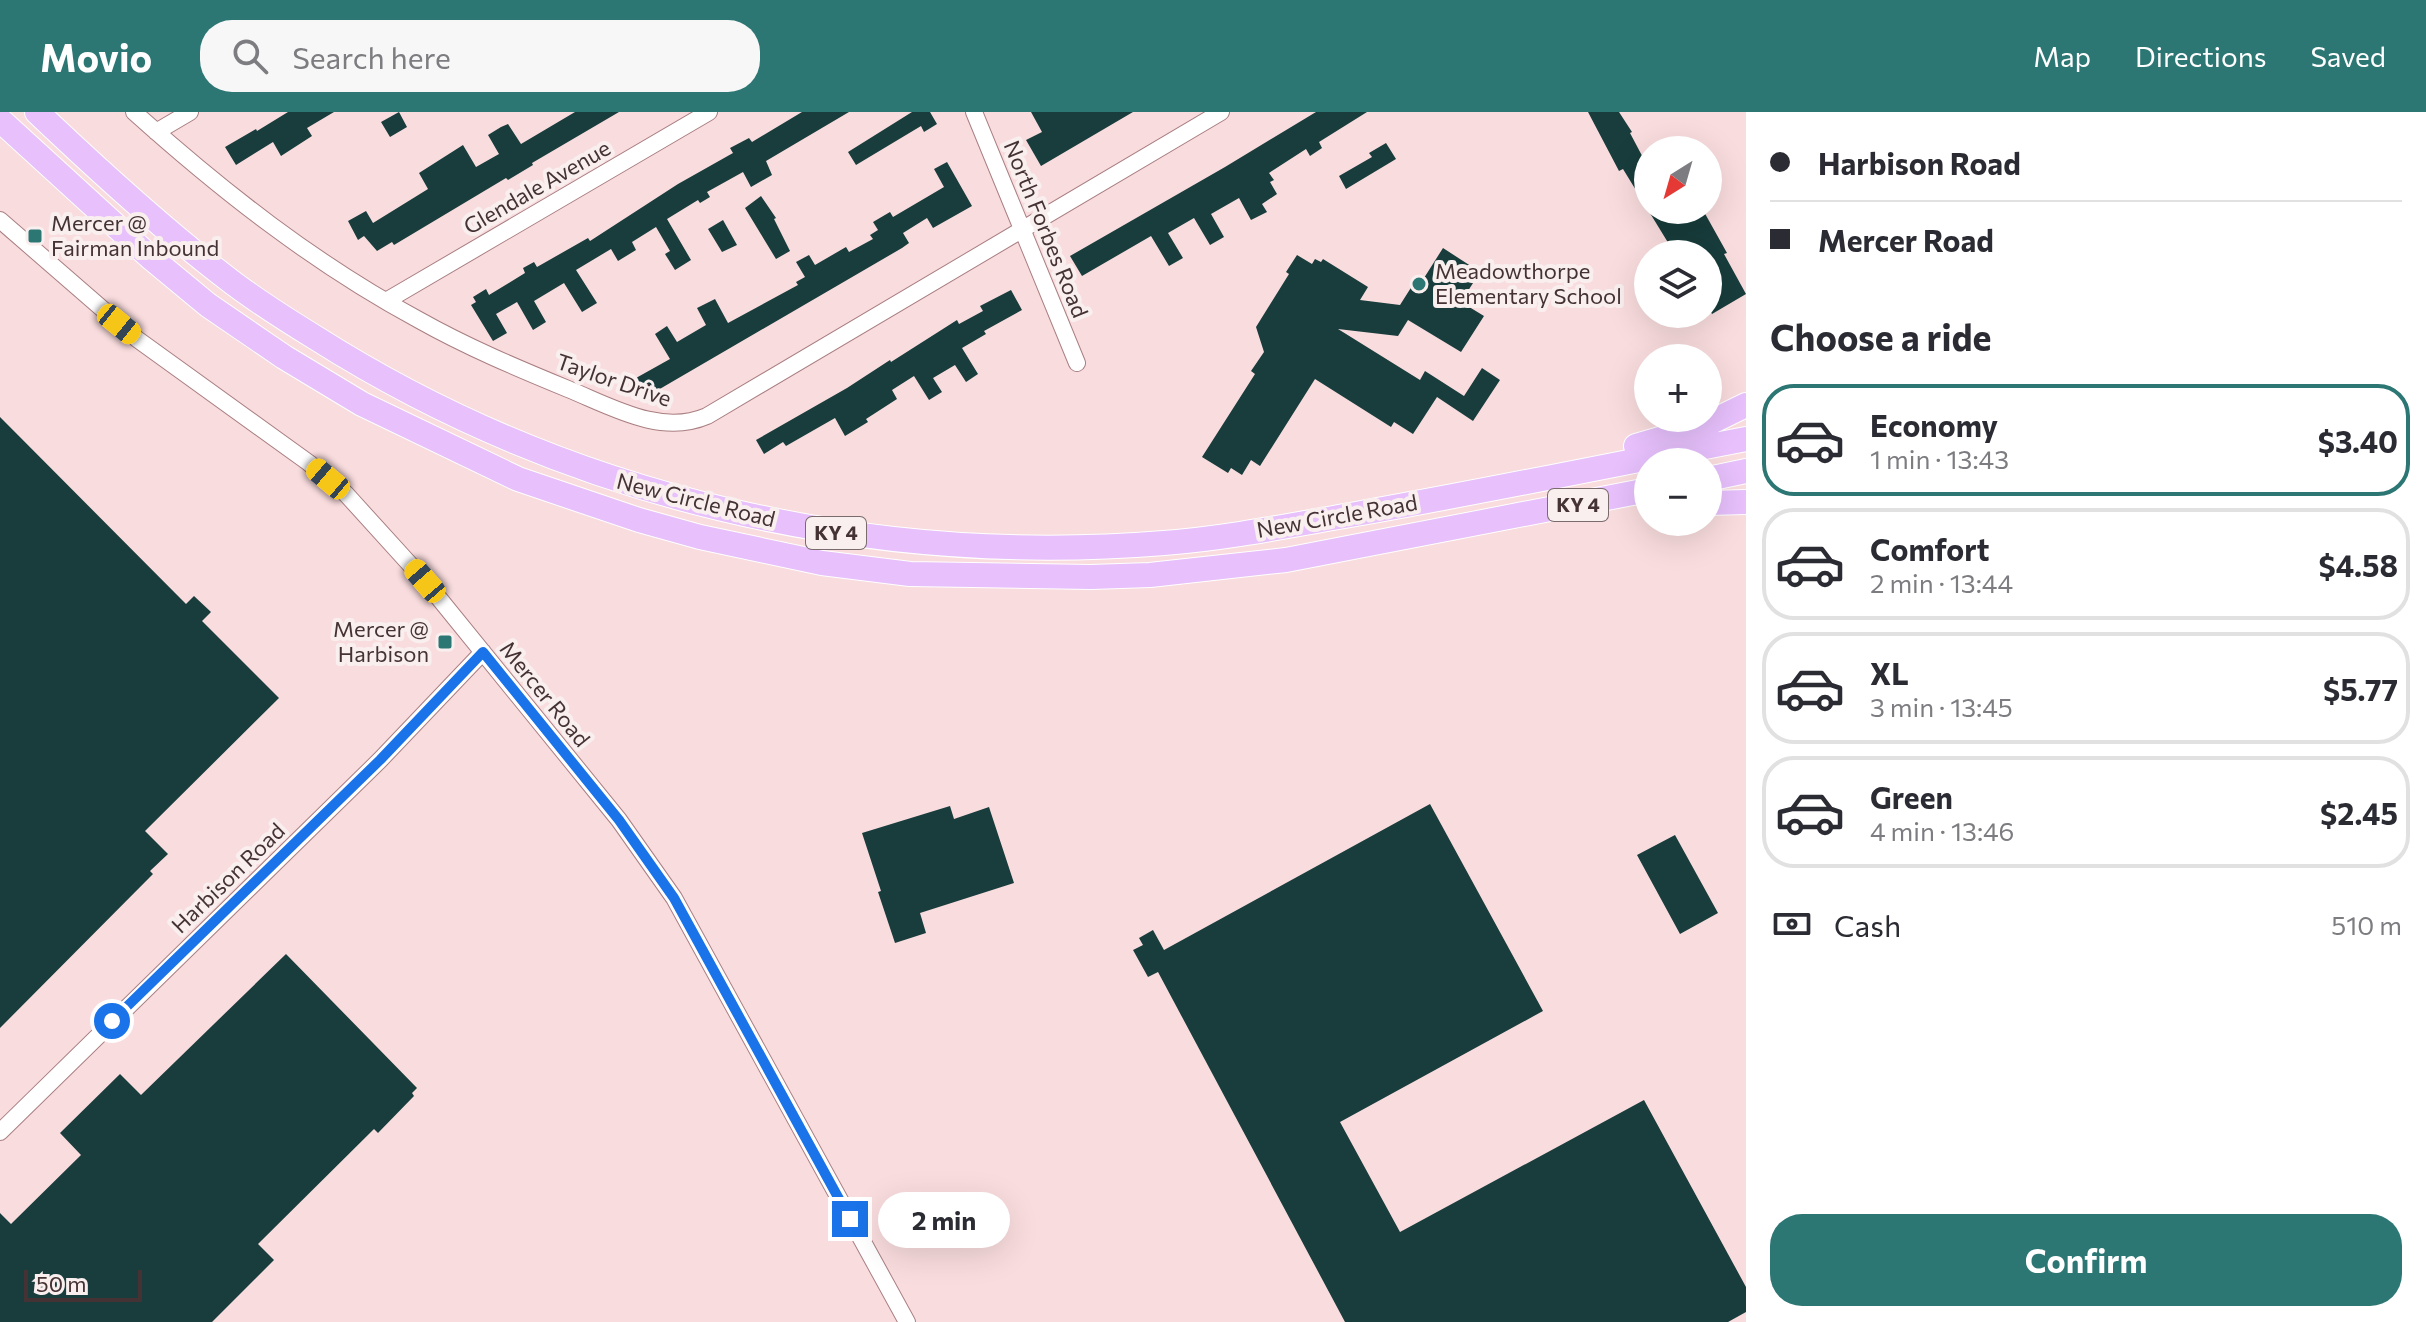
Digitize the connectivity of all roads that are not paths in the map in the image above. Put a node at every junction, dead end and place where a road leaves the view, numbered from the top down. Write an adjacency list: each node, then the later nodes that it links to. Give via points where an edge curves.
1 (37, 112): 17 (highway, New Circle Road / KY 4, via 224,276 349,359 479,426 608,478 680,500 835,533 999,548 1079,547 1217,537)
2 (134, 112): 8 (street, Taylor Drive)
3 (190, 112): 8 (street)
4 (709, 112): 11 (street, Glendale Avenue)
5 (974, 112): 10 (street, North Forbes Road)
6 (1221, 112): 10 (street, Taylor Drive)
7 (0, 120): 22 (highway, New Circle Road / KY 4, via 208,305 362,404 518,479 700,537 822,563 910,574 1091,577 1286,560)
8 (156, 132): 11 (street, Taylor Drive, via 292,241)
9 (2, 227): 23 (street, Mercer Road, via 137,339 346,494)
10 (1023, 229): 11 (street, Taylor Drive, via 707,416 670,425 498,360); 12 (street, North Forbes Road)
11 (386, 301)
12 (1077, 363)
13 (1746, 405): 17 (highway, via 1701,427)
14 (1746, 439): 17 (highway, New Circle Road / KY 4)
15 (1746, 471): 16 (highway)
16 (1722, 476)
17 (1489, 489)
18 (1634, 493): 22 (highway, New Circle Road / KY 4)
19 (1746, 502): 20 (highway)
20 (1722, 503)
21 (1634, 509): 22 (highway)
22 (1507, 519)
23 (483, 652): 24 (street, Harbison Road, via 380,760); 25 (street, Mercer Road, via 619,820 674,898)
24 (0, 1132)
25 (907, 1322)

